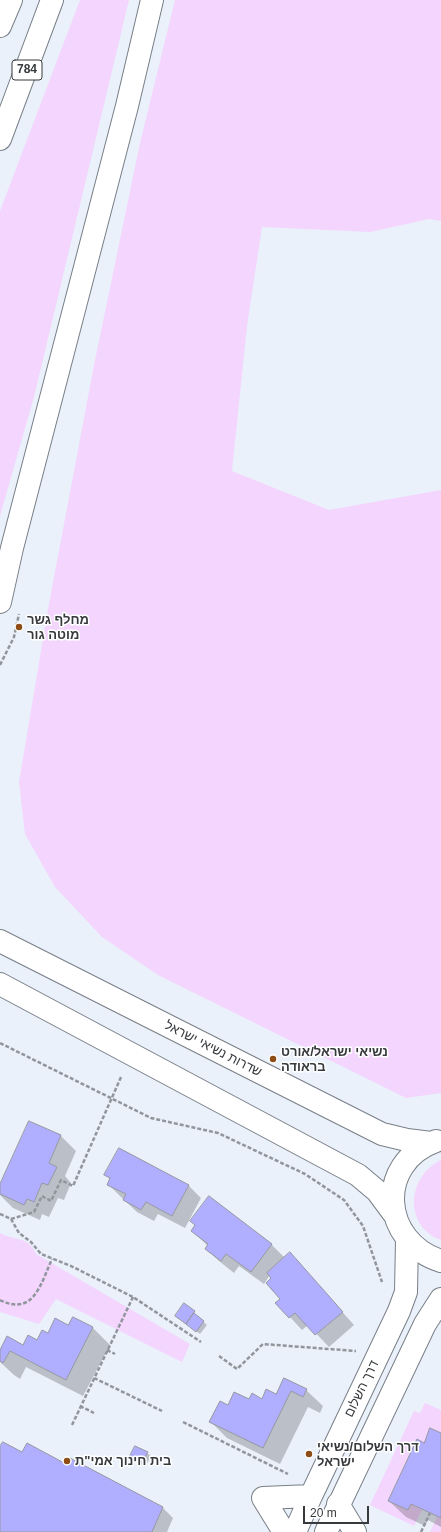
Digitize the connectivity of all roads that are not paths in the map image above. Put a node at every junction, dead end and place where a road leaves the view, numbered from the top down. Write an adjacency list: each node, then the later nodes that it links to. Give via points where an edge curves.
1 (11, 0): 4 (main road)
2 (52, 0): 5 (main road, 784)
3 (152, 0): 6 (main road)
4 (0, 26)
5 (0, 140)
6 (0, 602)
7 (0, 941): 9 (main road, שדרות נשיאי ישראל, via 382,1134 407,1140)
8 (0, 984): 10 (main road, via 358,1175 377,1191)
9 (436, 1141): 10 (main road, via 417,1150 400,1170 393,1196)
10 (394, 1214): 11 (main road)
11 (408, 1240): 12 (main road, via 428,1257); 14 (main road, דרך השלום, via 406,1292 399,1311)
12 (441, 1261)
13 (441, 1299): 15 (main road, via 425,1324)
14 (311, 1496): 16 (main road, via 263,1498); 17 (main road, דרך השלום)
15 (338, 1504): 18 (main road); 19 (main road)
16 (284, 1532)
17 (296, 1532)
18 (326, 1532)
19 (355, 1532)

